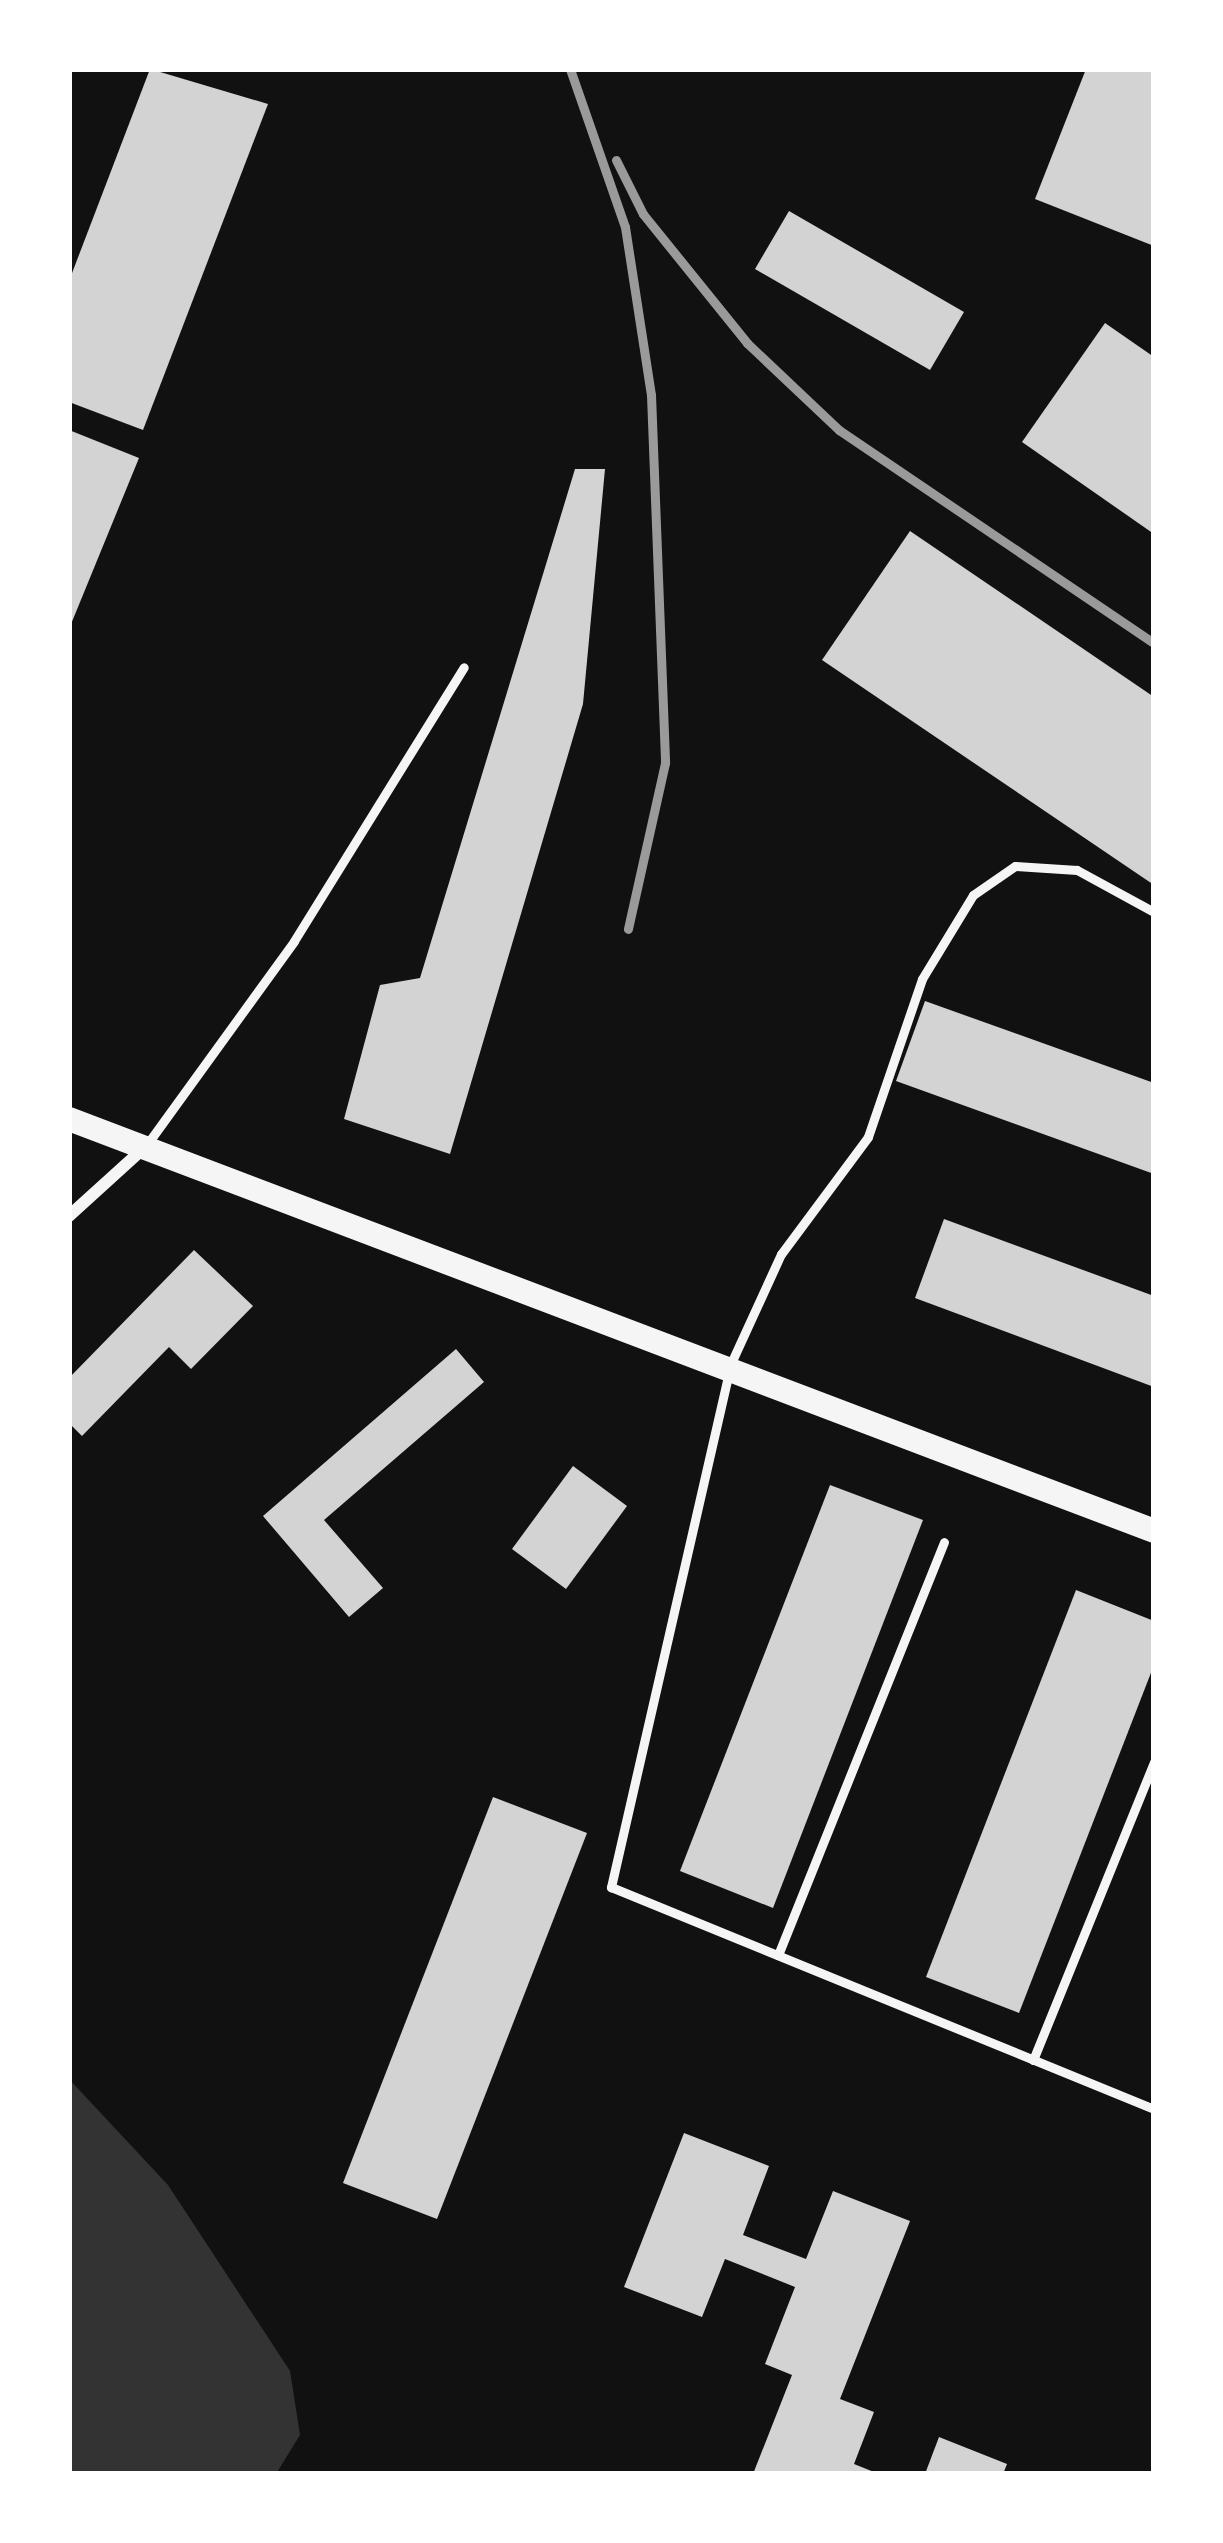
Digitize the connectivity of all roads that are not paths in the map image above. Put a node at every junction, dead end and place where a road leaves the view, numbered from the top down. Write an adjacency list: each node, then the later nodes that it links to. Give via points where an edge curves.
1 (464, 667): 4 (lane, via 294,941)
2 (1154, 912): 6 (lane, via 1077,870 1015,866 973,895 922,979 868,1137 781,1254)
3 (69, 1119): 4 (main road)
4 (145, 1148): 5 (street); 6 (main road)
5 (69, 1216)
6 (731, 1363): 7 (main road); 10 (lane, via 611,1887)
7 (1154, 1531)
8 (944, 1542): 10 (lane)
9 (1154, 1762): 11 (lane)
10 (778, 1955): 11 (lane)
11 (1033, 2060): 12 (lane)
12 (1154, 2109)

